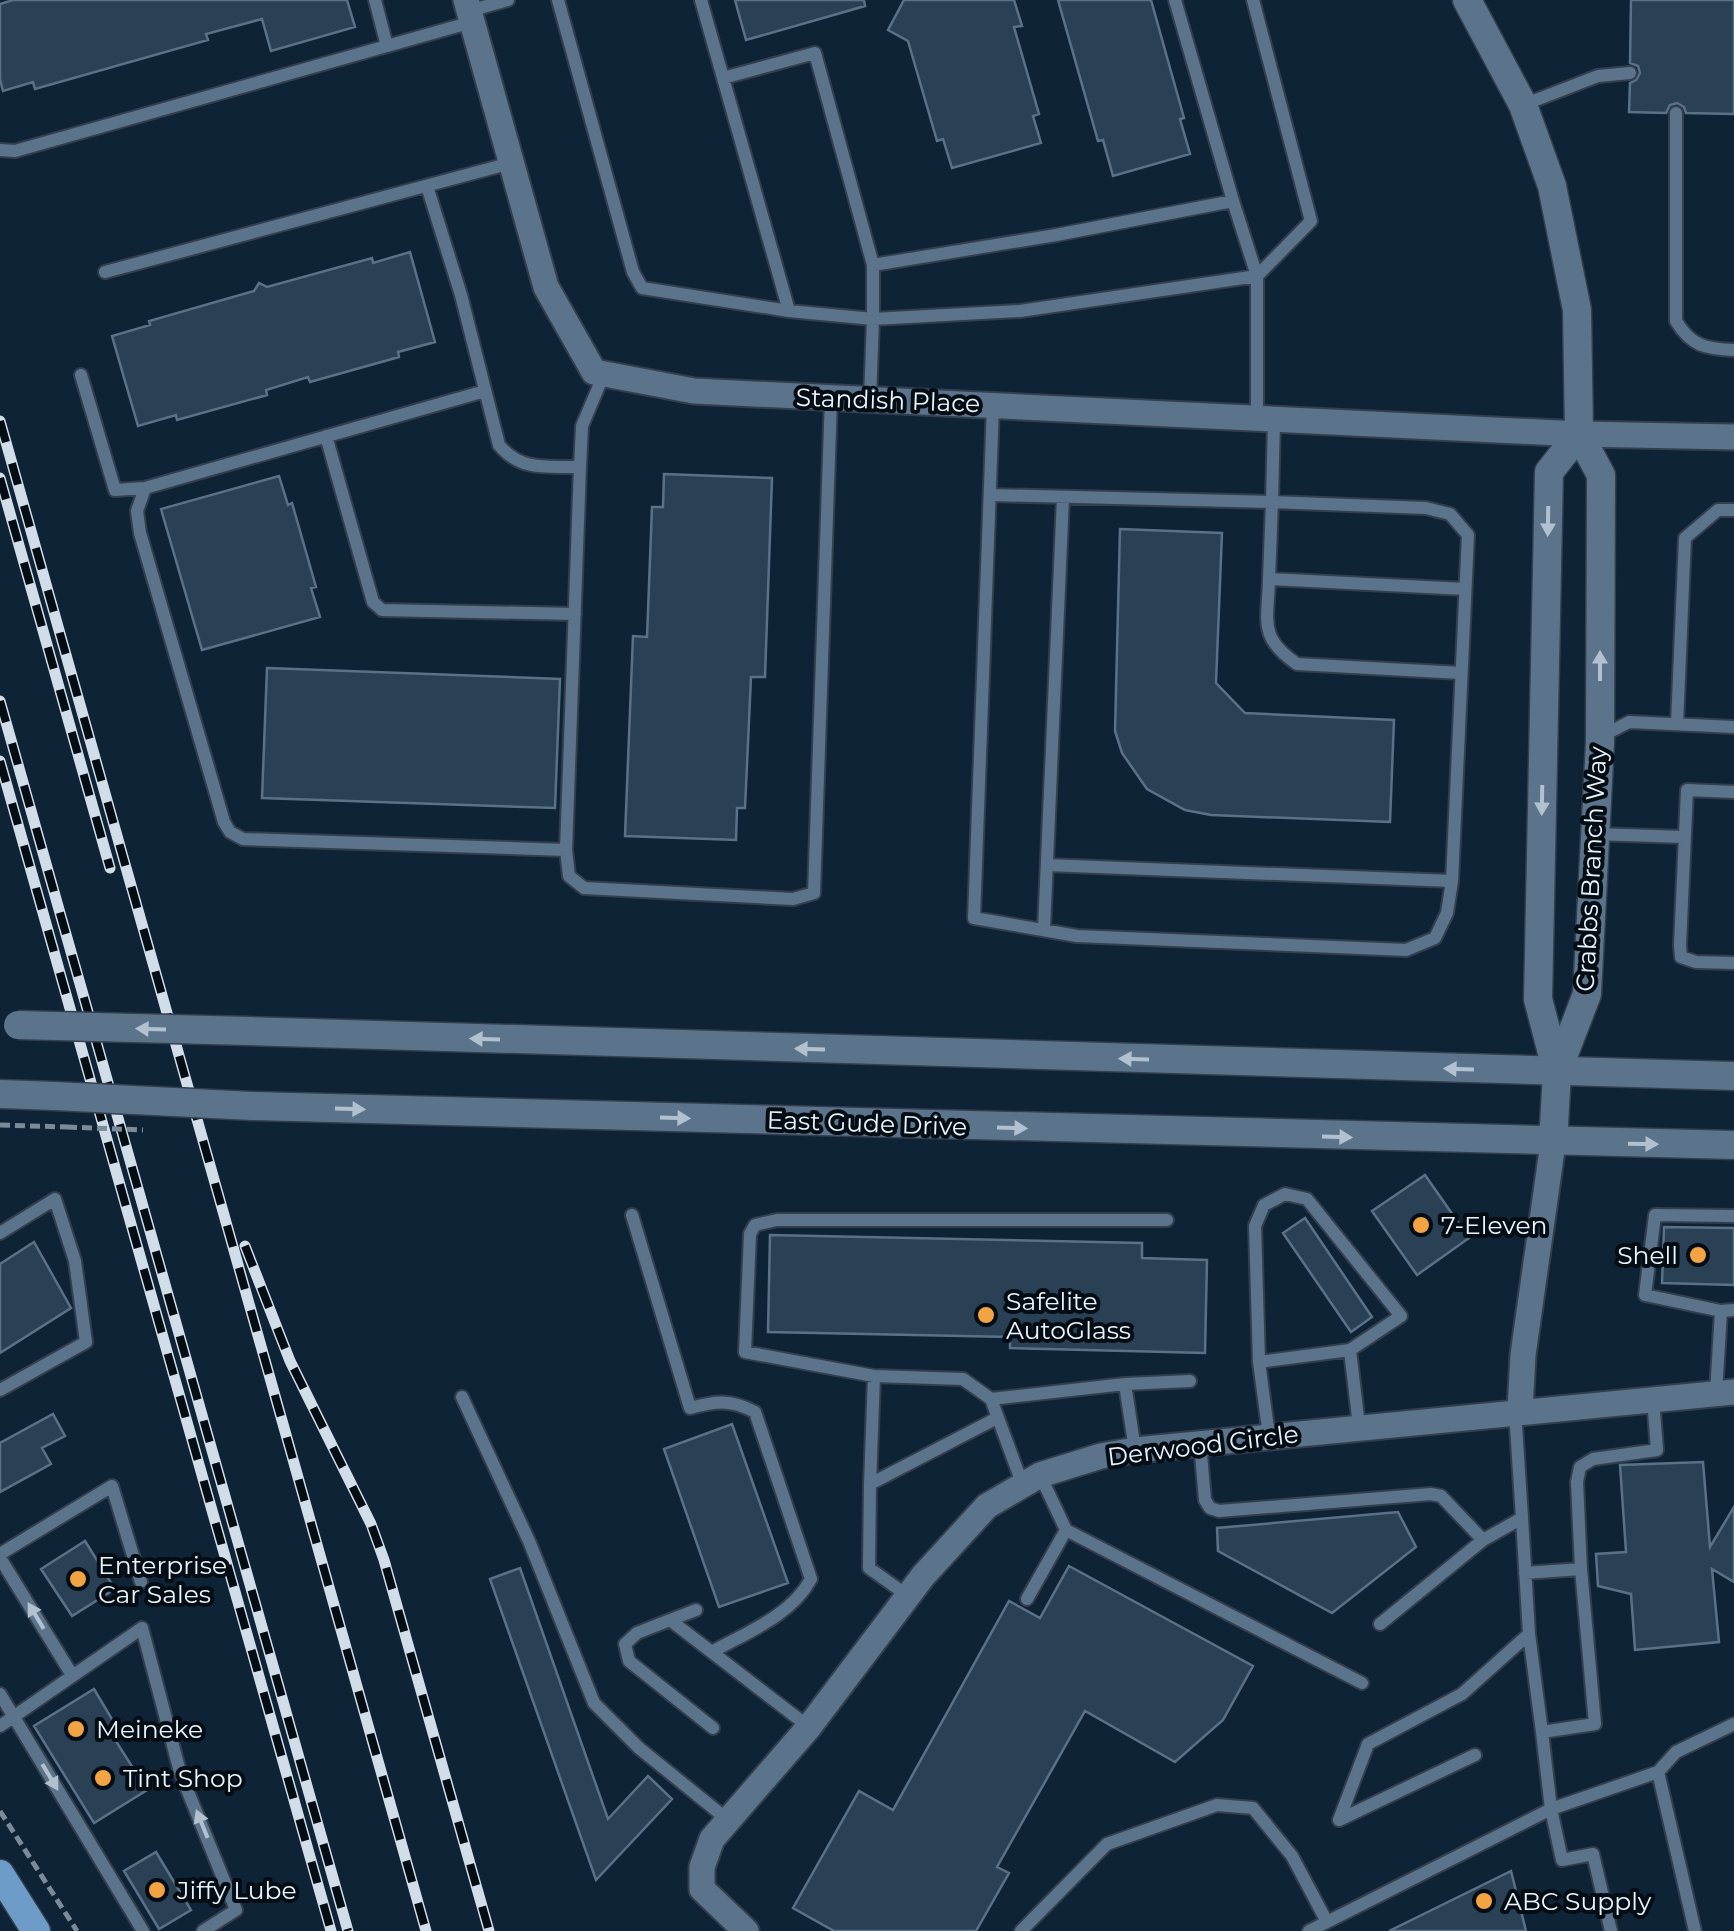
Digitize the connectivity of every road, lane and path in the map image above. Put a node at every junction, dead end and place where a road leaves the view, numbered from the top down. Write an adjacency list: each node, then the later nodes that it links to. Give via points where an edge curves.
1 (375, 0): 9 (lane)
2 (508, 0): 8 (lane)
3 (558, 0): 21 (lane, via 642,288)
4 (700, 0): 11 (lane)
5 (1174, 0): 17 (lane)
6 (1253, 0): 20 (lane, via 1312,221)
7 (1467, 0): 12 (main road, Crabbs Branch Way)
8 (469, 11): 9 (lane); 15 (street)
9 (387, 46): 14 (lane, via 16,151)
10 (1630, 73): 12 (lane, via 1598,76)
11 (723, 78): 18 (lane, via 815,53); 21 (lane)
12 (1523, 105): 31 (main road, Crabbs Branch Way, via 1552,186 1578,310)
13 (1676, 113): 23 (lane, via 1676,321 1704,349)
14 (0, 150)
15 (511, 163): 16 (lane); 24 (street, via 546,287 594,372)
16 (427, 186): 19 (lane); 26 (lane)
17 (1233, 201): 18 (lane); 20 (lane)
18 (872, 265): 22 (lane)
19 (106, 272)
20 (1257, 276): 22 (lane, via 1020,311); 30 (lane)
21 (790, 312): 22 (lane)
22 (873, 319): 28 (lane)
23 (1734, 350)
24 (604, 374): 27 (street, Standish Place, via 694,392); 34 (lane, via 582,426)
25 (81, 375): 35 (lane, via 115,490)
26 (485, 391): 32 (lane); 34 (lane, via 499,445 510,459)
27 (831, 398): 28 (street, Standish Place); 50 (lane, via 814,893 792,899 584,888 569,876)
28 (870, 400): 29 (street, Standish Place)
29 (994, 404): 30 (street, Standish Place); 36 (lane)
30 (1265, 419): 31 (street, Standish Place); 38 (lane)
31 (1579, 434): 33 (street, Standish Place); 46 (main road, Crabbs Branch Way, one-way to 31, via 1600,476); 56 (main road, Crabbs Branch Way, one-way to 56, via 1549,472 1538,1000)
32 (326, 436): 35 (lane); 42 (lane, via 373,602 382,610)
33 (1734, 437)
34 (580, 467): 42 (lane)
35 (145, 488): 50 (lane, via 137,511 140,533 230,832 242,838)
36 (992, 494): 37 (lane); 53 (lane, via 974,918)
37 (1062, 497): 38 (lane); 51 (lane)
38 (1272, 502): 40 (lane); 41 (lane, via 1450,514 1468,535)
39 (1734, 510): 44 (lane, via 1718,510 1685,538)
40 (1269, 580): 41 (lane); 43 (lane, via 1267,632 1276,650 1297,664)
41 (1465, 590): 43 (lane)
42 (575, 614): 50 (lane)
43 (1461, 673): 52 (lane)
44 (1677, 724): 45 (lane); 46 (lane, via 1628,722)
45 (1734, 727)
46 (1600, 738): 48 (main road, Crabbs Branch Way)
47 (1734, 792): 49 (lane, via 1687,790)
48 (1595, 834): 49 (lane); 56 (main road, Crabbs Branch Way, via 1587,994)
49 (1684, 837): 54 (lane, via 1681,956)
50 (566, 850)
51 (1046, 865): 52 (lane); 53 (lane)
52 (1452, 882): 53 (lane, via 1435,938 1406,950)
53 (1044, 930)
54 (1734, 963)
55 (9, 1025): 56 (main road, one-way to 55, bridge)
56 (1557, 1072): 57 (main road); 61 (main road)
57 (1734, 1076)
58 (0, 1094): 61 (main road, East Gude Drive, one-way to 61, bridge)
59 (0, 1125): 60 (path)
60 (67, 1127)
61 (1553, 1143): 62 (main road, East Gude Drive, one-way to 62); 78 (street)
62 (1734, 1146)
63 (632, 1215): 99 (lane, via 690,1408 720,1400 755,1412 811,1579 787,1609)
64 (1734, 1216): 67 (lane, via 1655,1215 1644,1295)
65 (1167, 1220): 70 (lane, via 755,1225 744,1352)
66 (0, 1233): 73 (lane, via 55,1199 75,1261 86,1342)
67 (1727, 1310): 74 (lane)
68 (1350, 1350): 69 (lane); 69 (lane, via 1402,1316 1308,1199 1285,1194 1264,1205 1255,1226); 80 (lane)
69 (1260, 1362): 81 (lane)
70 (874, 1376): 77 (lane, via 963,1379); 85 (lane)
71 (1190, 1381): 72 (lane)
72 (1125, 1384): 77 (lane); 83 (lane)
73 (0, 1390)
74 (1725, 1392): 76 (street, Derwood Circle)
75 (462, 1397): 113 (lane, via 594,1703)
76 (1653, 1398): 78 (street, Derwood Circle); 90 (lane, via 1658,1450 1593,1459 1580,1467)
77 (992, 1399): 79 (lane)
78 (1518, 1410): 80 (street, Derwood Circle); 86 (lane)
79 (997, 1418): 84 (lane); 85 (lane)
80 (1360, 1426): 81 (street, Derwood Circle)
81 (1268, 1436): 82 (street, Derwood Circle)
82 (1200, 1443): 83 (street, Derwood Circle); 88 (lane, via 1210,1508 1431,1494)
83 (1135, 1450): 84 (street, Derwood Circle)
84 (1031, 1479): 87 (lane); 93 (street, Derwood Circle, via 987,1506)
85 (870, 1484): 93 (lane, via 869,1568)
86 (1522, 1518): 88 (lane); 91 (lane)
87 (1066, 1530): 94 (lane); 101 (lane)
88 (1483, 1540): 97 (lane)
89 (0, 1556): 92 (lane, via 112,1486); 100 (lane, one-way to 89)
90 (1581, 1569): 91 (lane); 108 (lane, via 1595,1724)
91 (1525, 1573): 98 (lane)
92 (141, 1582)
93 (908, 1596): 106 (street, Derwood Circle)
94 (1028, 1599)
95 (696, 1610): 96 (lane)
96 (670, 1620): 99 (lane); 107 (lane, via 625,1644 630,1661)
97 (1380, 1624)
98 (1529, 1634): 108 (lane); 109 (lane, via 1462,1694 1368,1744 1339,1820)
99 (712, 1652): 106 (lane)
100 (72, 1675): 103 (lane); 119 (lane, one-way to 100, via 236,1910 180,1772 142,1628)
101 (1362, 1682)
102 (0, 1694): 103 (lane)
103 (13, 1716): 105 (lane); 118 (lane, one-way to 118)
104 (1734, 1724): 110 (lane, via 1676,1752)
105 (0, 1726)
106 (808, 1727): 113 (street, Derwood Circle)
107 (713, 1728)
108 (1542, 1732): 111 (lane)
109 (1474, 1755)
110 (1658, 1772): 111 (lane); 124 (lane)
111 (1551, 1809): 115 (lane); 123 (lane, via 1562,1860 1593,1854)
112 (0, 1811): 117 (path)
113 (728, 1820): 120 (street, Derwood Circle, via 712,1838 702,1889)
114 (0, 1874): 116 (main road)
115 (1328, 1922): 121 (lane, via 1292,1856 1253,1808 1217,1805 1107,1844); 122 (lane)
116 (36, 1931)
117 (77, 1931)
118 (143, 1931)
119 (203, 1931)
120 (746, 1931)
121 (1020, 1931)
122 (1309, 1931)
123 (1611, 1931)
124 (1695, 1931)

